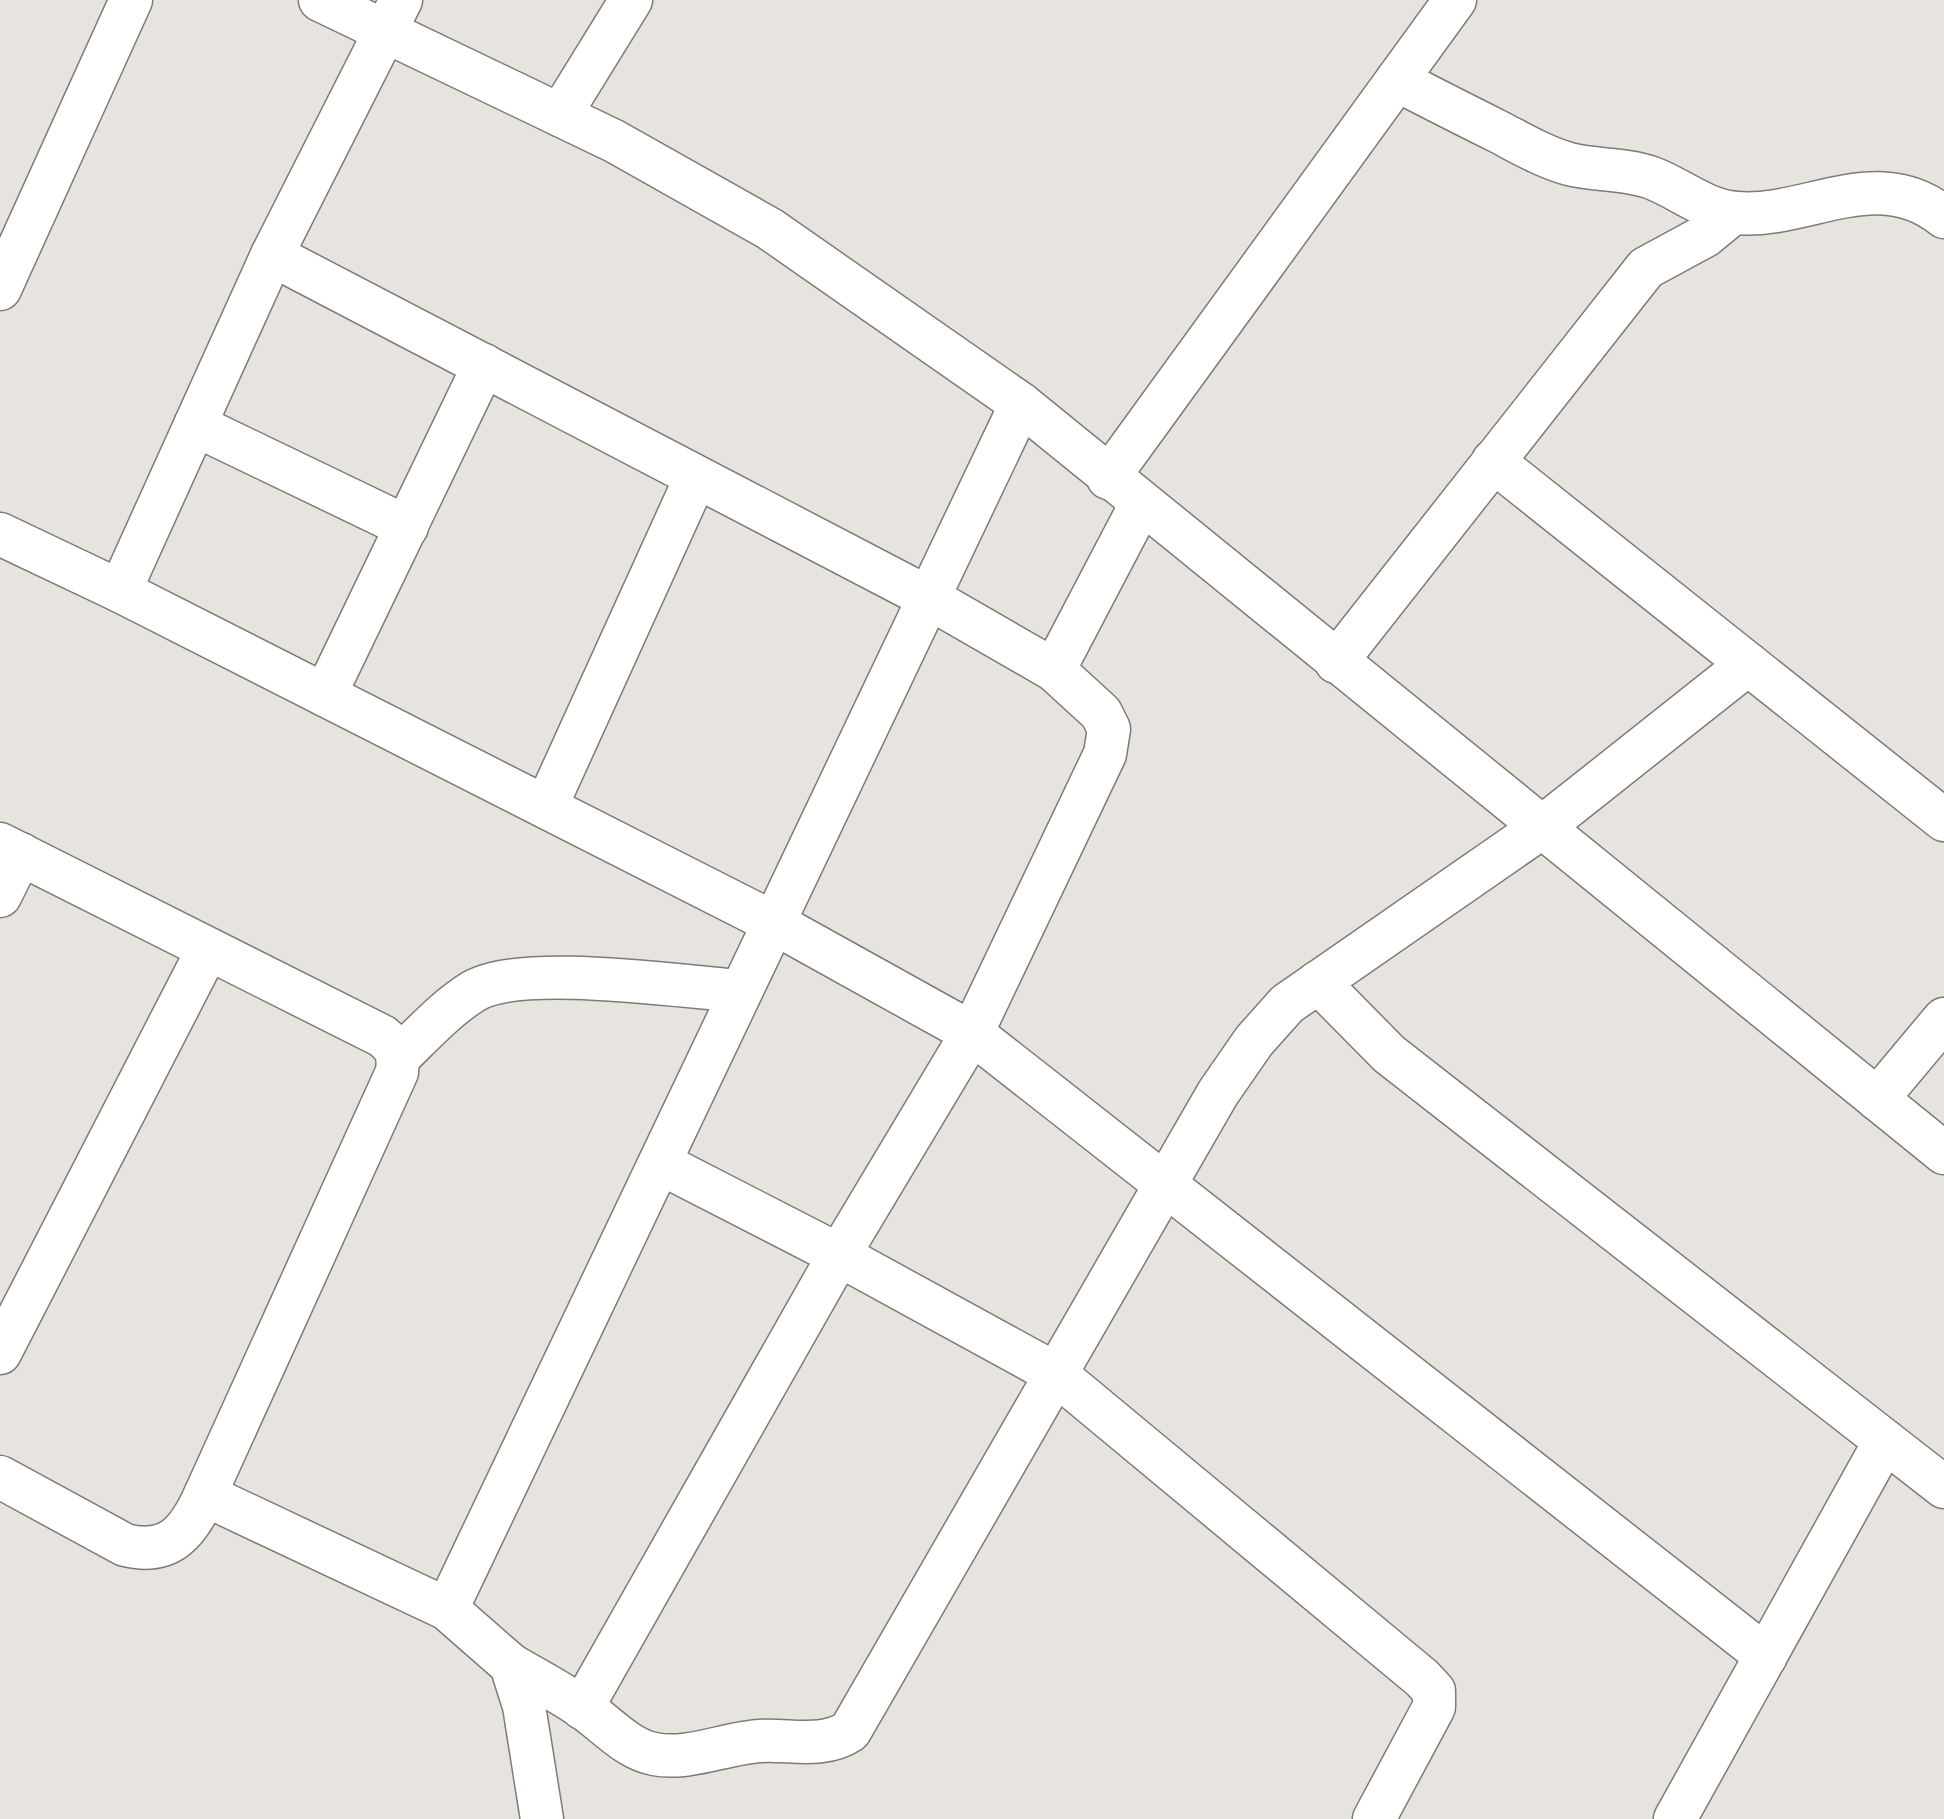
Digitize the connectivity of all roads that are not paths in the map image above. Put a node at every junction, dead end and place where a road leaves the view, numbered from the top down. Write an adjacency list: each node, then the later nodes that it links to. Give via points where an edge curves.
1 (130, 0): 11 (street)
2 (320, 0): 5 (street)
3 (631, 0): 7 (street)
4 (1455, 0): 6 (street)
5 (393, 16): 7 (street); 10 (street)
6 (1397, 80): 8 (street, via 1544,155 1652,178); 17 (street)
7 (560, 115): 13 (street, via 770,229)
8 (1734, 213): 9 (street, via 1857,192 1897,195); 15 (street, via 1646,268)
9 (1944, 217)
10 (272, 255): 12 (street); 14 (street)
11 (0, 289)
12 (484, 366): 16 (street); 18 (street)
13 (1022, 404): 17 (street); 21 (street)
14 (196, 425): 18 (street); 20 (street)
15 (1493, 461): 22 (street); 23 (street)
16 (696, 477): 21 (street); 26 (street)
17 (1125, 491): 22 (street); 24 (street)
18 (407, 527): 25 (street)
19 (0, 534): 20 (street)
20 (120, 591): 25 (street)
21 (928, 598): 24 (street); 31 (street)
22 (1336, 662): 28 (street)
23 (1748, 664): 27 (street); 28 (street)
24 (1054, 670): 36 (street, via 1101,712 1106,754)
25 (326, 695): 26 (street)
26 (546, 807): 31 (street)
27 (1944, 820)
28 (1541, 828): 33 (street); 38 (street)
29 (11, 849): 30 (street); 32 (street)
30 (0, 896)
31 (774, 922): 34 (street); 36 (street)
32 (208, 949): 37 (street, via 382,1036); 43 (street)
33 (1318, 982): 41 (street, via 1254,1041); 45 (street, via 1389,1054)
34 (741, 991): 37 (street, via 508,979 476,990); 40 (street)
35 (1944, 1020): 38 (street)
36 (972, 1033): 41 (street); 42 (street)
37 (398, 1057): 48 (street, via 397,1072)
38 (1878, 1099): 39 (street)
39 (1944, 1153)
40 (660, 1163): 42 (street); 49 (street)
41 (1166, 1182): 44 (street); 50 (street)
42 (839, 1254): 44 (street); 52 (street)
43 (0, 1353)
44 (1056, 1374): 52 (street, via 850,1731 822,1742 739,1742 653,1754); 54 (street, via 1434,1692 1434,1707)
45 (1885, 1441): 47 (street); 50 (street)
46 (0, 1477): 48 (street, via 125,1545 147,1550 182,1534)
47 (1944, 1487)
48 (205, 1495): 49 (street)
49 (447, 1609): 51 (street)
50 (1766, 1656): 55 (street)
51 (511, 1665): 52 (street); 53 (street)
52 (582, 1708)
53 (542, 1819)
54 (1374, 1819)
55 (1676, 1819)

